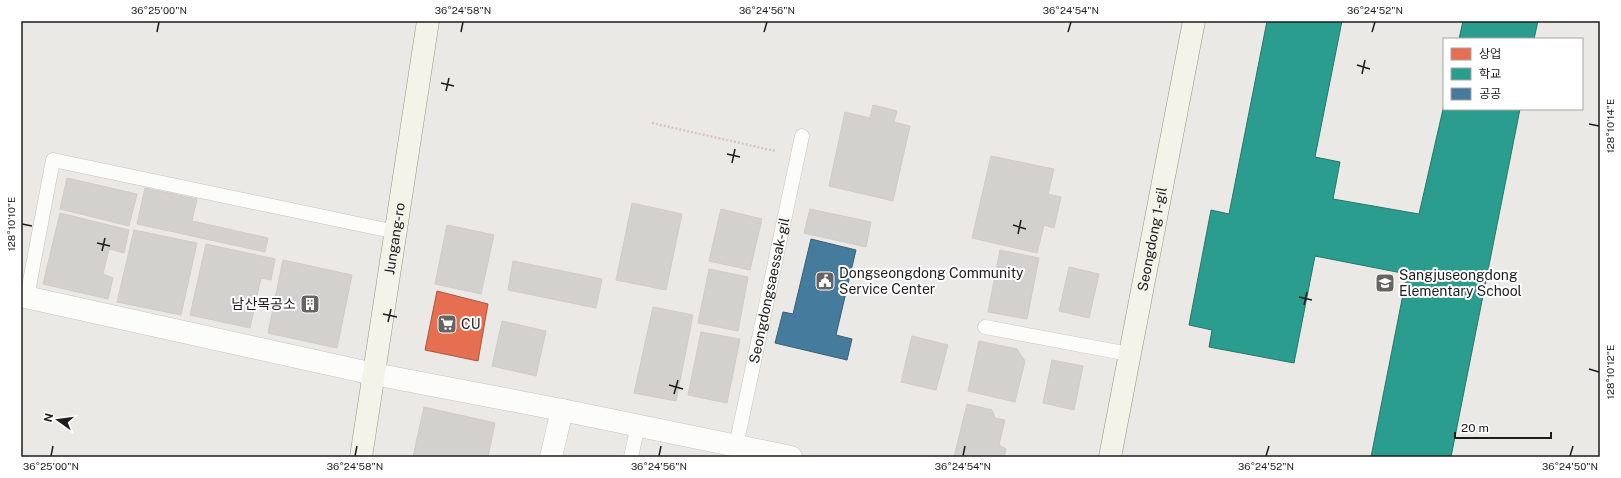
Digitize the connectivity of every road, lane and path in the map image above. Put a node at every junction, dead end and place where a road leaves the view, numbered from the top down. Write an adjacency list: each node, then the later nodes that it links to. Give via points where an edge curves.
1 (428, 21): 6 (main road, Jungang-ro)
2 (1194, 21): 9 (main road, Seongdong 1-gil)
3 (652, 123): 5 (path)
4 (802, 136): 5 (lane, Seongdongsaessak-gil)
5 (798, 157): 13 (lane, Seongdongsaessak-gil)
6 (396, 232): 7 (lane, via 53,160); 10 (main road, Jungang-ro)
7 (24, 296): 10 (street)
8 (985, 327): 9 (lane)
9 (1130, 354): 18 (main road, Seongdong 1-gil)
10 (374, 374): 11 (street); 14 (main road, Jungang-ro)
11 (562, 410): 12 (street); 15 (street)
12 (638, 425): 13 (street); 16 (lane)
13 (736, 446): 17 (street)
14 (361, 457)
15 (551, 457)
16 (631, 457)
17 (791, 457)
18 (1110, 457)

